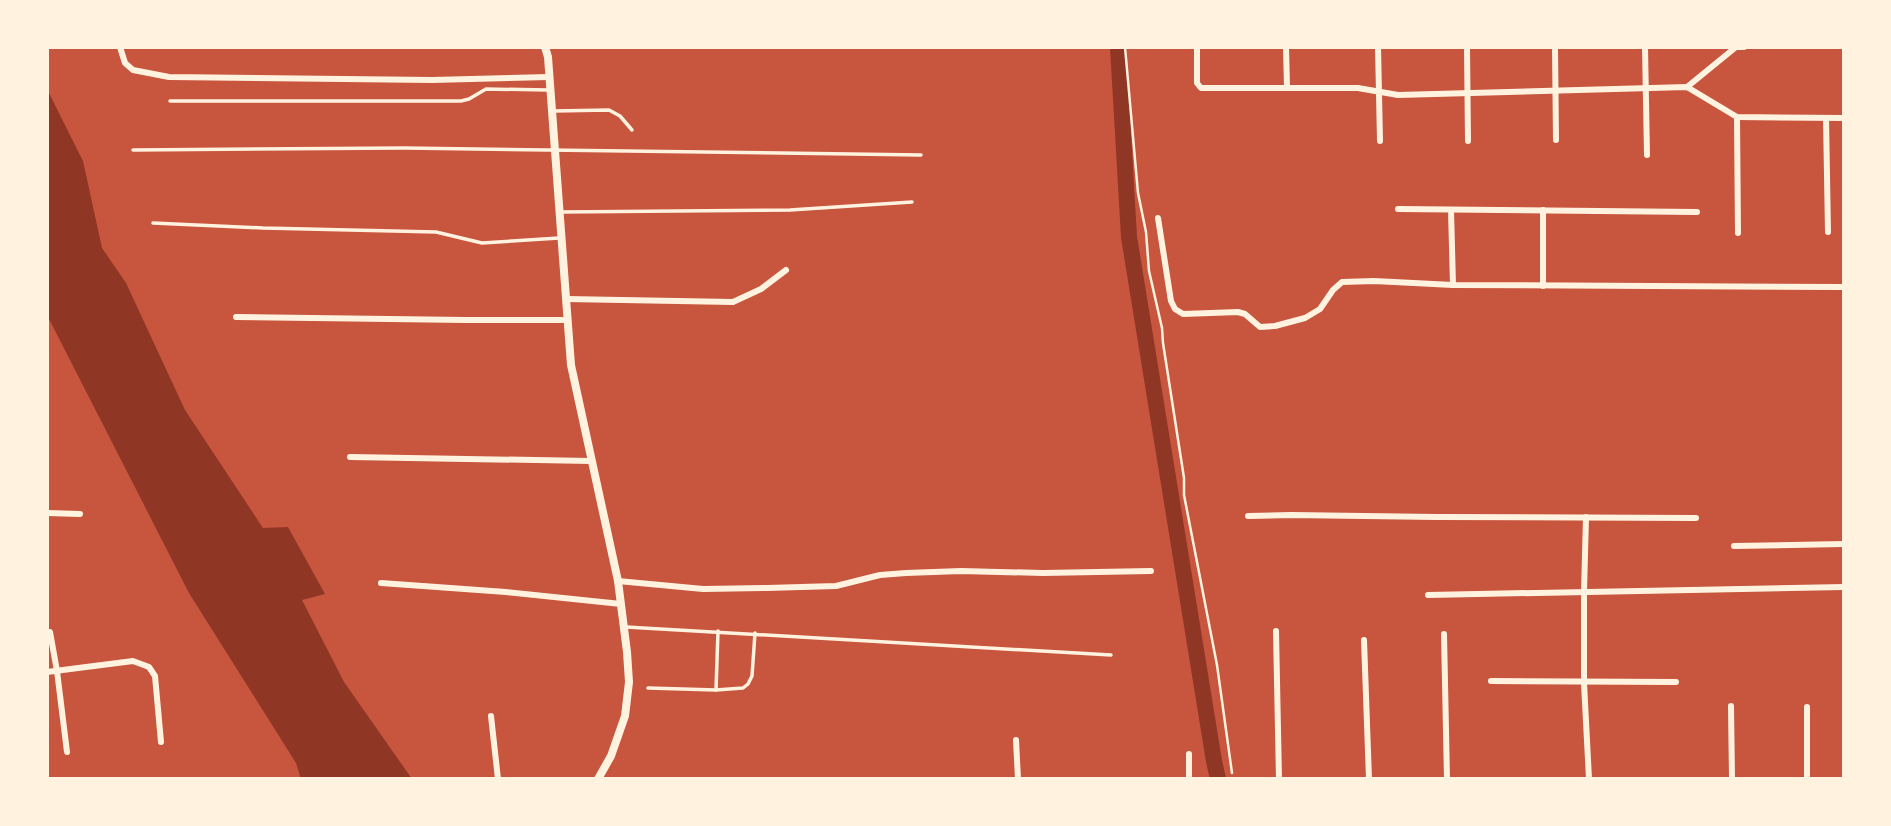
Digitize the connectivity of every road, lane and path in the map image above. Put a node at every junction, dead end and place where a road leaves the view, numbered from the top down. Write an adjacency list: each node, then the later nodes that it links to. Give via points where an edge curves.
1 (120, 47): 12 (street, via 133,70 169,77)
2 (545, 47): 12 (street)
3 (1125, 47): 89 (path, via 1149,271 1162,328 1184,495 1217,665)
4 (1198, 47): 14 (street, via 1197,83 1201,88)
5 (1286, 47): 14 (street)
6 (1378, 47): 18 (street)
7 (1467, 47): 19 (street)
8 (1555, 47): 17 (street)
9 (1645, 47): 15 (street)
10 (1736, 47): 11 (street); 13 (street)
11 (1744, 47)
12 (549, 77): 16 (street)
13 (1687, 87): 15 (street); 22 (street)
14 (1287, 88): 18 (street)
15 (1646, 88): 17 (street); 32 (street)
16 (550, 90): 20 (lane, via 486,89 461,101); 21 (street)
17 (1556, 90): 19 (street); 26 (street)
18 (1379, 92): 19 (street); 28 (street)
19 (1467, 92): 27 (street)
20 (170, 101)
21 (552, 111): 25 (lane, via 609,110); 29 (street)
22 (1737, 117): 23 (street); 42 (street)
23 (1826, 118): 24 (street); 41 (street)
24 (1844, 118)
25 (632, 130)
26 (1556, 140)
27 (1468, 141)
28 (1380, 142)
29 (555, 149): 30 (lane); 31 (lane); 37 (street)
30 (133, 150)
31 (921, 155)
32 (1647, 155)
33 (912, 202): 37 (lane, via 790,210)
34 (1398, 209): 35 (street)
35 (1451, 210): 36 (street); 45 (street)
36 (1543, 210): 38 (street); 46 (street)
37 (559, 212): 43 (street)
38 (1697, 212)
39 (1158, 218): 45 (street, via 1171,301 1183,314 1238,312 1260,327 1275,326 1320,309 1342,282)
40 (153, 223): 43 (lane, via 436,232 482,243)
41 (1828, 232)
42 (1738, 233)
43 (561, 238): 48 (street)
44 (786, 270): 48 (street, via 733,302)
45 (1453, 285): 46 (street)
46 (1543, 286): 47 (street)
47 (1844, 287)
48 (566, 299): 50 (street)
49 (236, 317): 50 (street)
50 (567, 320): 52 (street, via 570,365)
51 (350, 457): 52 (street)
52 (592, 461): 61 (street)
53 (47, 513): 54 (street)
54 (80, 514)
55 (1248, 516): 56 (street)
56 (1586, 517): 57 (street); 64 (street)
57 (1696, 518)
58 (1844, 544): 59 (street)
59 (1734, 546)
60 (1151, 571): 61 (street, via 906,573 836,586 767,588 703,589)
61 (618, 581): 66 (street)
62 (381, 583): 66 (street)
63 (1844, 587): 64 (street)
64 (1584, 592): 65 (street); 79 (street)
65 (1428, 595)
66 (621, 604): 67 (street)
67 (624, 627): 68 (lane); 91 (street, via 629,682 625,716)
68 (718, 631): 71 (lane); 81 (lane)
69 (1276, 631): 94 (street)
70 (50, 632): 75 (street)
71 (755, 633): 74 (lane); 81 (lane, via 748,684)
72 (1444, 634): 96 (street)
73 (1364, 640): 95 (street)
74 (1111, 655)
75 (57, 671): 76 (street); 86 (street, via 134,661 149,667 155,676); 87 (street)
76 (47, 672)
77 (1491, 681): 79 (street)
78 (1676, 682): 79 (street)
79 (1584, 683): 97 (street)
80 (648, 688): 81 (lane)
81 (716, 690)
82 (1731, 706): 98 (street)
83 (1807, 707): 99 (street)
84 (491, 716): 90 (street)
85 (1016, 740): 92 (street)
86 (161, 742)
87 (68, 752)
88 (1189, 754): 93 (street)
89 (1232, 773)
90 (498, 779)
91 (598, 779)
92 (1018, 779)
93 (1189, 779)
94 (1279, 779)
95 (1369, 779)
96 (1447, 779)
97 (1589, 779)
98 (1732, 779)
99 (1807, 779)

